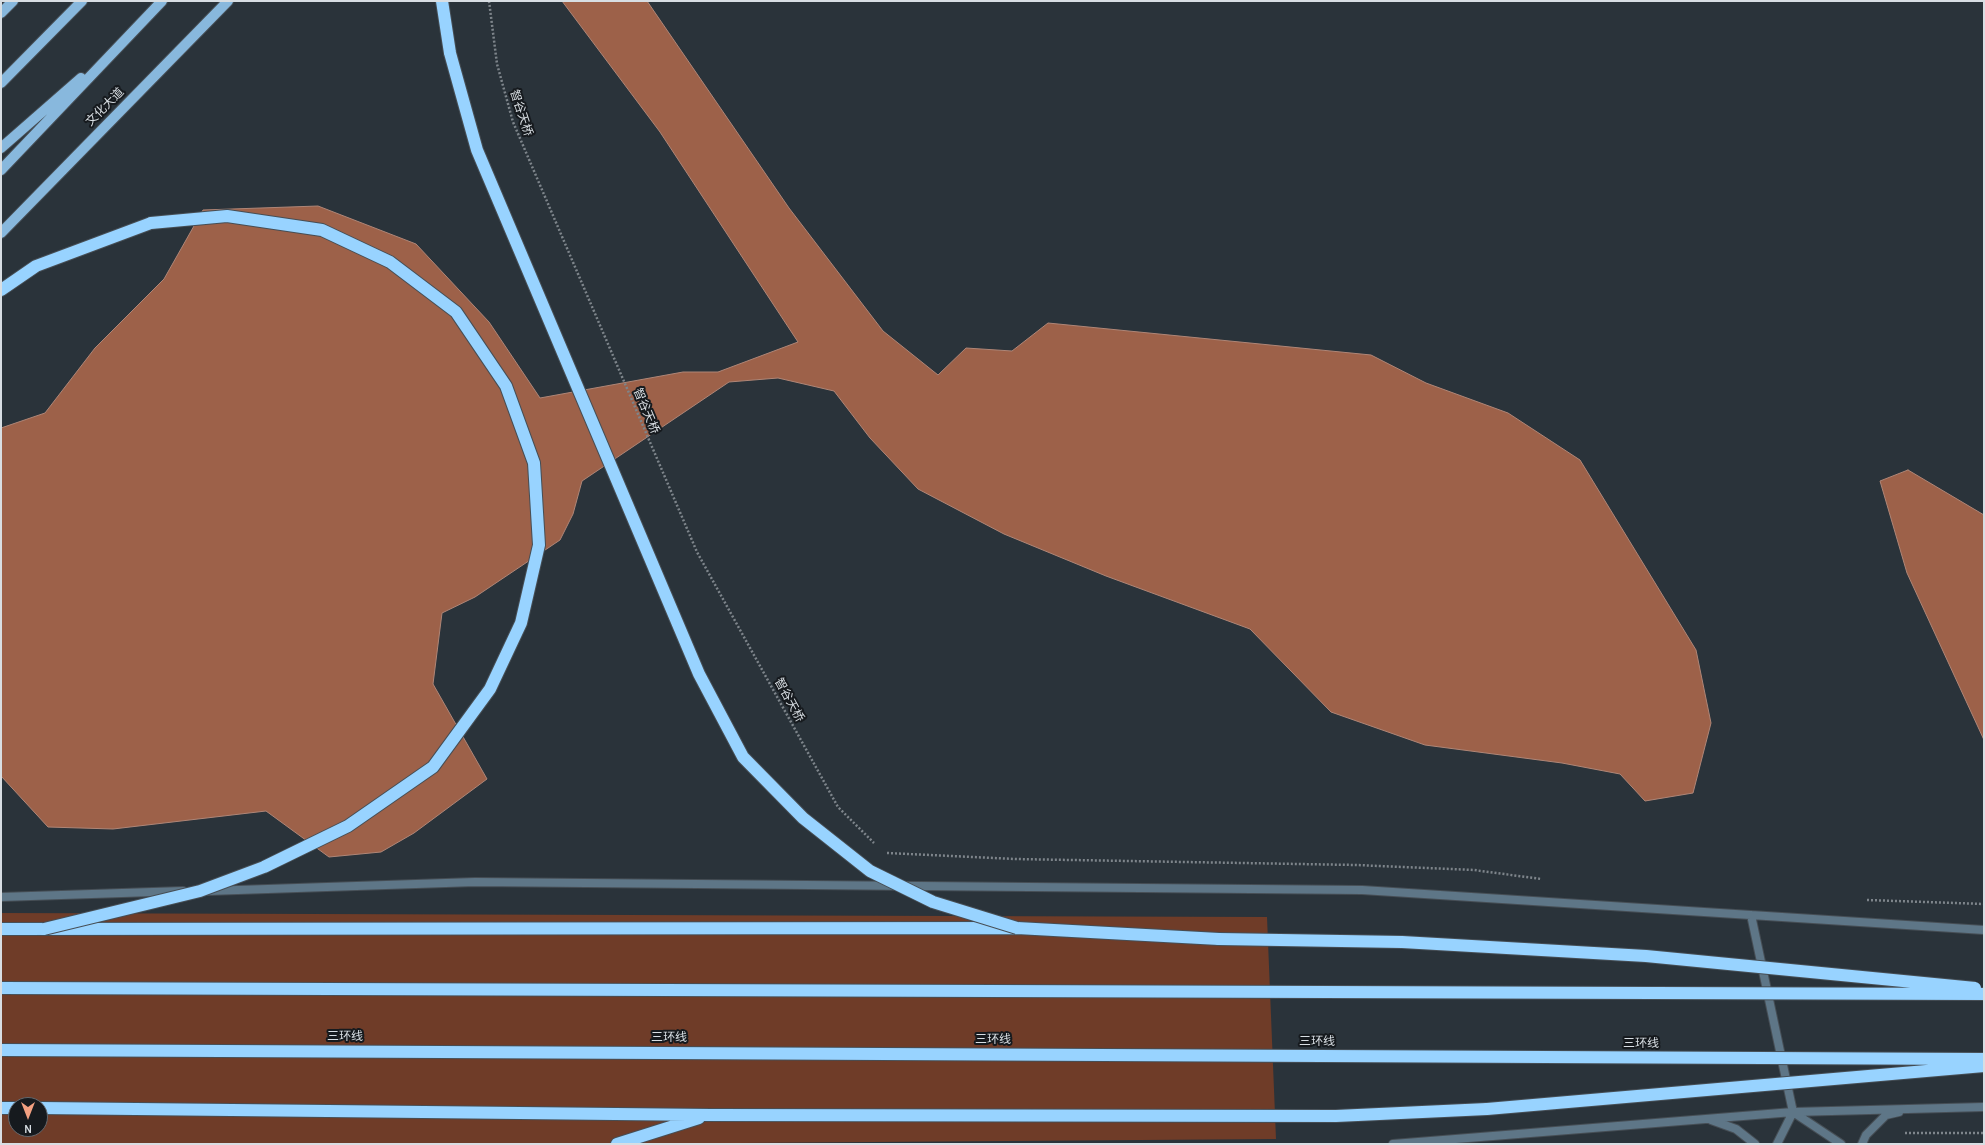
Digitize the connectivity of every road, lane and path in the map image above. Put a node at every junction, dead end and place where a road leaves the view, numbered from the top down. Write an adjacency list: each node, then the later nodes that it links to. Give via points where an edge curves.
1 (13, 1): 7 (main road)
2 (82, 1): 9 (main road)
3 (162, 1): 8 (main road)
4 (228, 1): 12 (main road, 文化大道)
5 (442, 1): 18 (highway, bridge, via 450,53 477,150 699,674 742,757 803,818 870,871 933,902)
6 (489, 1): 14 (path, 智谷天桥, via 497,64 513,122 697,552)
7 (1, 13)
8 (132, 33): 10 (main road); 11 (main road)
9 (1, 82)
10 (1, 148)
11 (1, 170)
12 (1, 233)
13 (1, 290): 15 (highway, bridge, via 36,266 152,223 226,216 322,230 390,262 456,312 506,386 534,463 539,545 521,623 490,689 433,767 348,826 264,867)
14 (838, 807)
15 (200, 891): 16 (street); 17 (street, via 475,882 1362,890); 20 (highway, bridge)
16 (1, 897)
17 (1751, 915): 21 (street); 31 (street)
18 (1017, 928): 20 (highway, bridge); 23 (highway, bridge, via 1219,939 1402,942 1638,955)
19 (1, 929): 20 (highway)
20 (44, 929)
21 (1984, 930)
22 (1, 988): 24 (highway, bridge)
23 (1984, 988)
24 (1984, 994)
25 (1, 1050): 26 (highway, 三环线, bridge)
26 (1984, 1059)
27 (1984, 1066): 32 (highway, bridge, via 1487,1109 1344,1116)
28 (1984, 1107): 30 (street)
29 (48, 1108): 32 (highway)
30 (1911, 1109): 31 (street); 41 (street, via 1886,1115 1866,1135)
31 (1793, 1112): 33 (street); 39 (street); 40 (street)
32 (711, 1115): 36 (highway)
33 (1709, 1119): 37 (street); 38 (street, via 1736,1128)
34 (1903, 1133): 35 (path)
35 (1984, 1133)
36 (616, 1144)
37 (1393, 1144)
38 (1755, 1144)
39 (1777, 1144)
40 (1841, 1144)
41 (1862, 1144)

